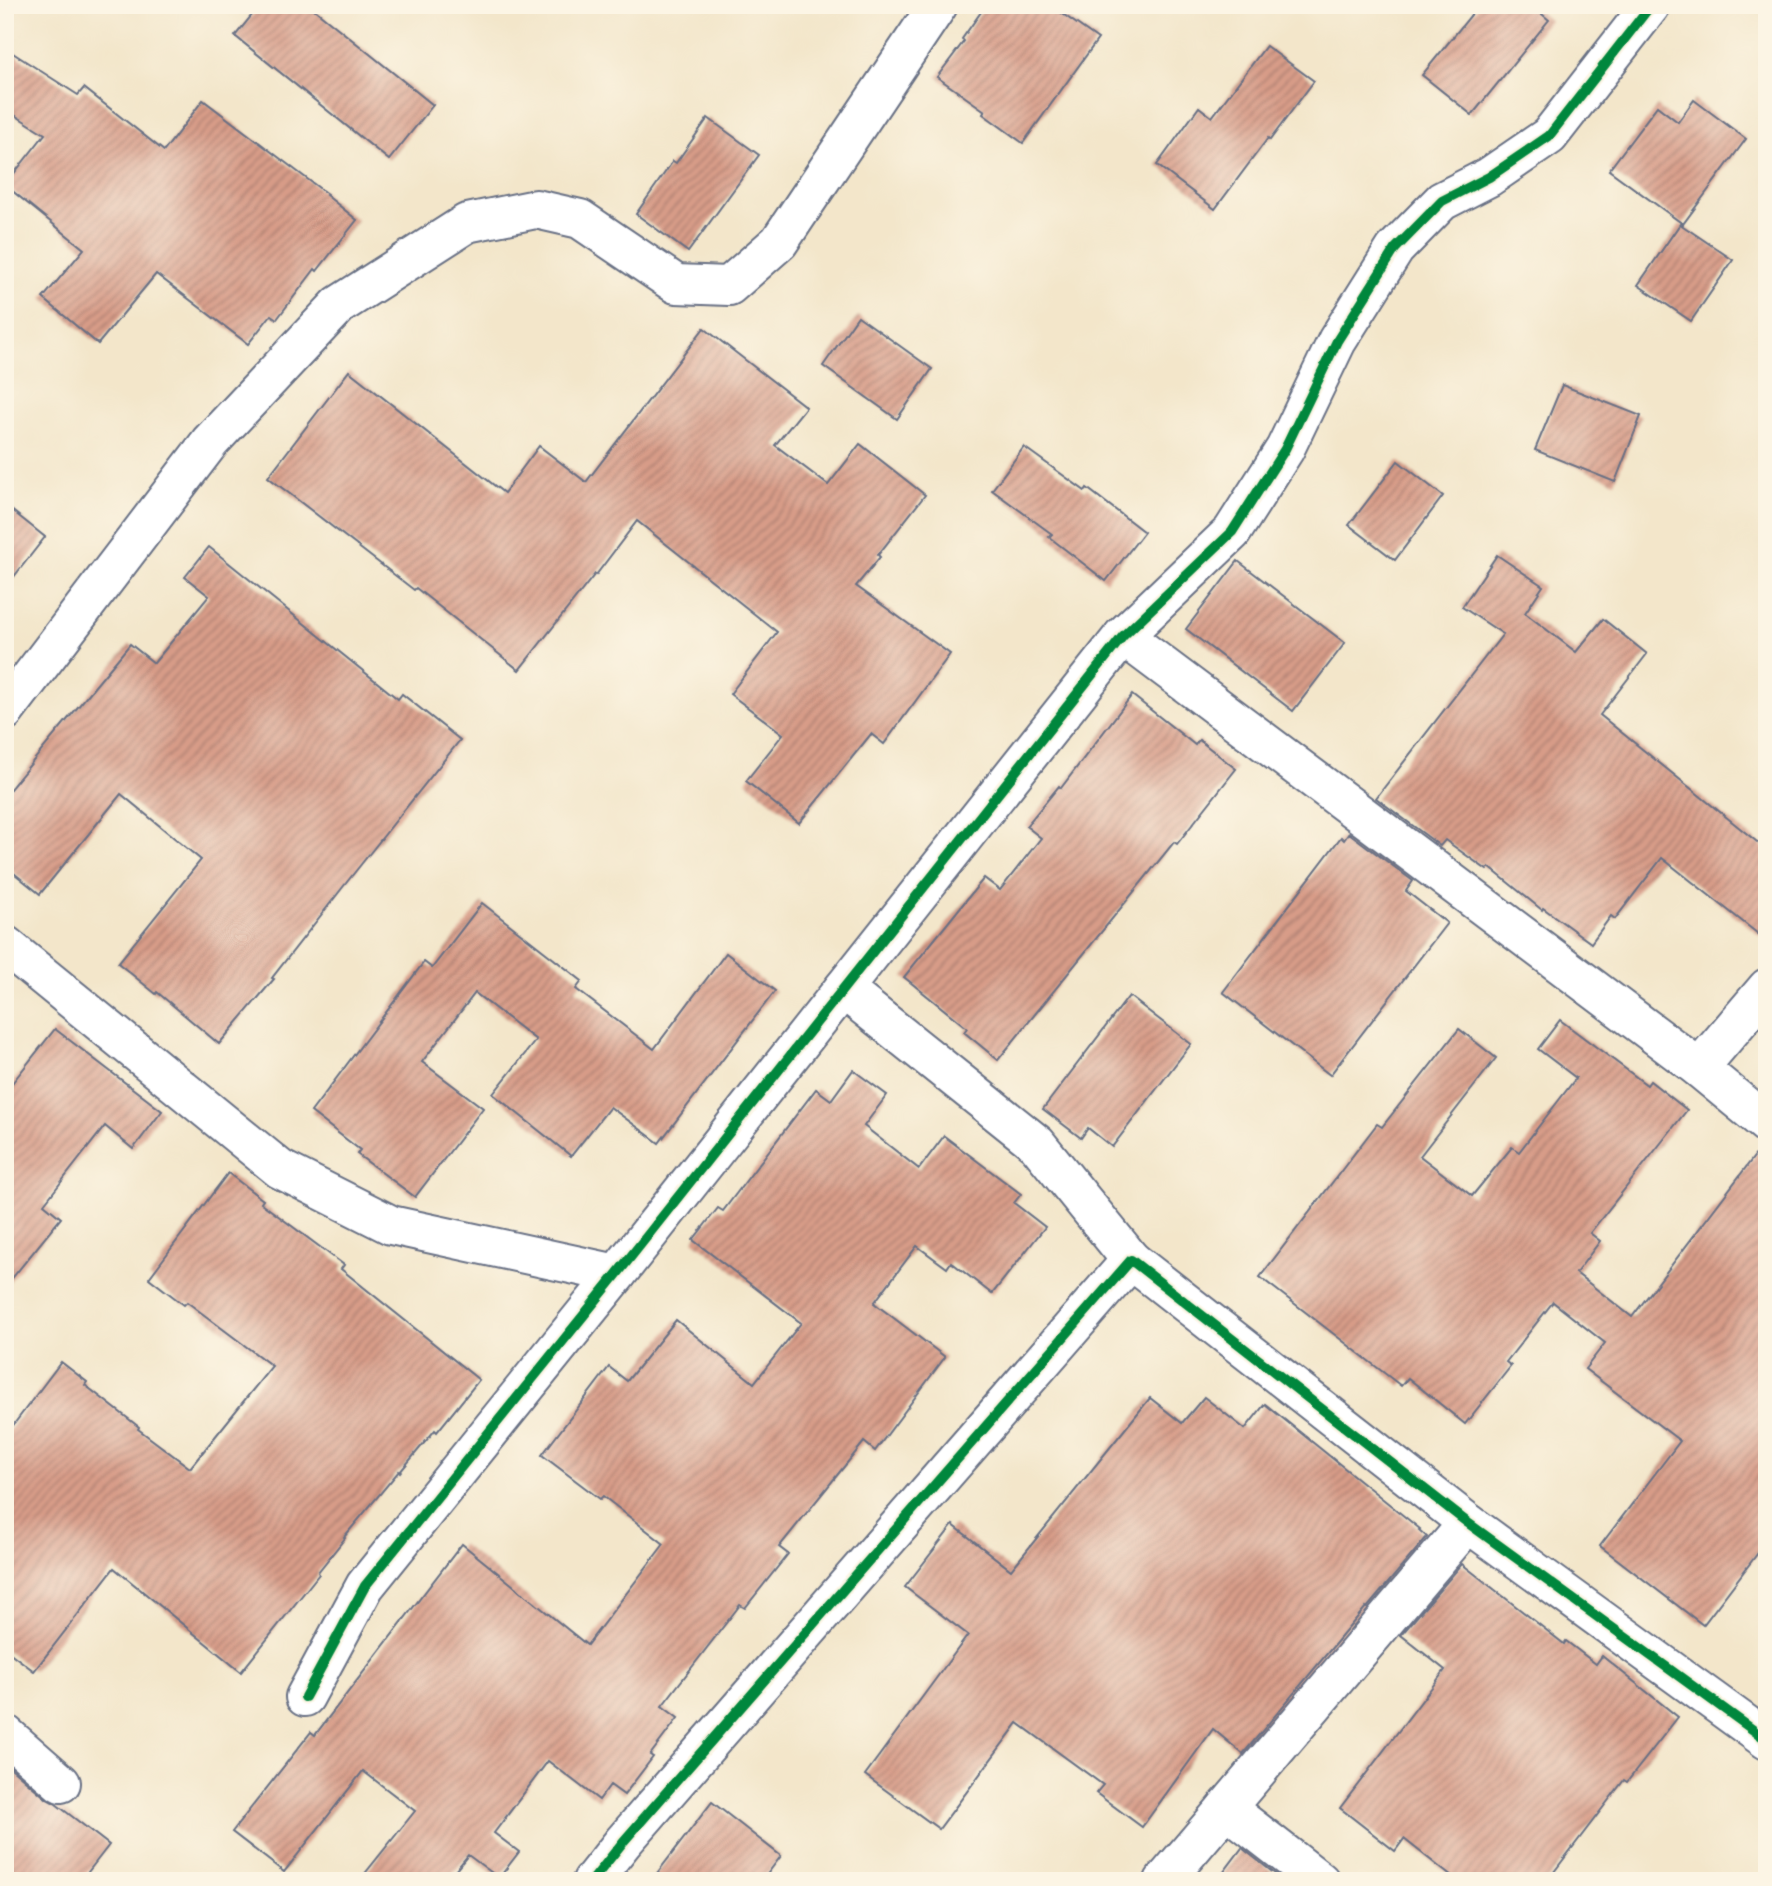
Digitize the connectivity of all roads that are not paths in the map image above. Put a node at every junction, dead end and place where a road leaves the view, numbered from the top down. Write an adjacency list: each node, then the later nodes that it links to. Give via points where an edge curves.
1 (938, 5): 4 (street, via 779,242 729,286 676,284 580,219 536,209 467,223 340,304 210,442)
2 (1651, 5): 3 (street, via 1549,136 1489,177 1442,201 1395,249 1337,341 1285,449 1233,531)
3 (1123, 636): 7 (street); 8 (street)
4 (5, 711)
5 (5, 945): 11 (street, via 280,1169 391,1225)
6 (1767, 988): 8 (street)
7 (843, 989): 10 (street, via 1037,1144); 11 (street)
8 (1699, 1068): 9 (street)
9 (1767, 1124)
10 (1131, 1260): 12 (street); 18 (street)
11 (617, 1274): 13 (street, via 365,1586)
12 (1468, 1523): 15 (street); 17 (street)
13 (305, 1697)
14 (5, 1734): 16 (street)
15 (1767, 1740)
16 (61, 1783)
17 (1226, 1808): 19 (street); 20 (street)
18 (592, 1881)
19 (1164, 1881)
20 (1320, 1881)

